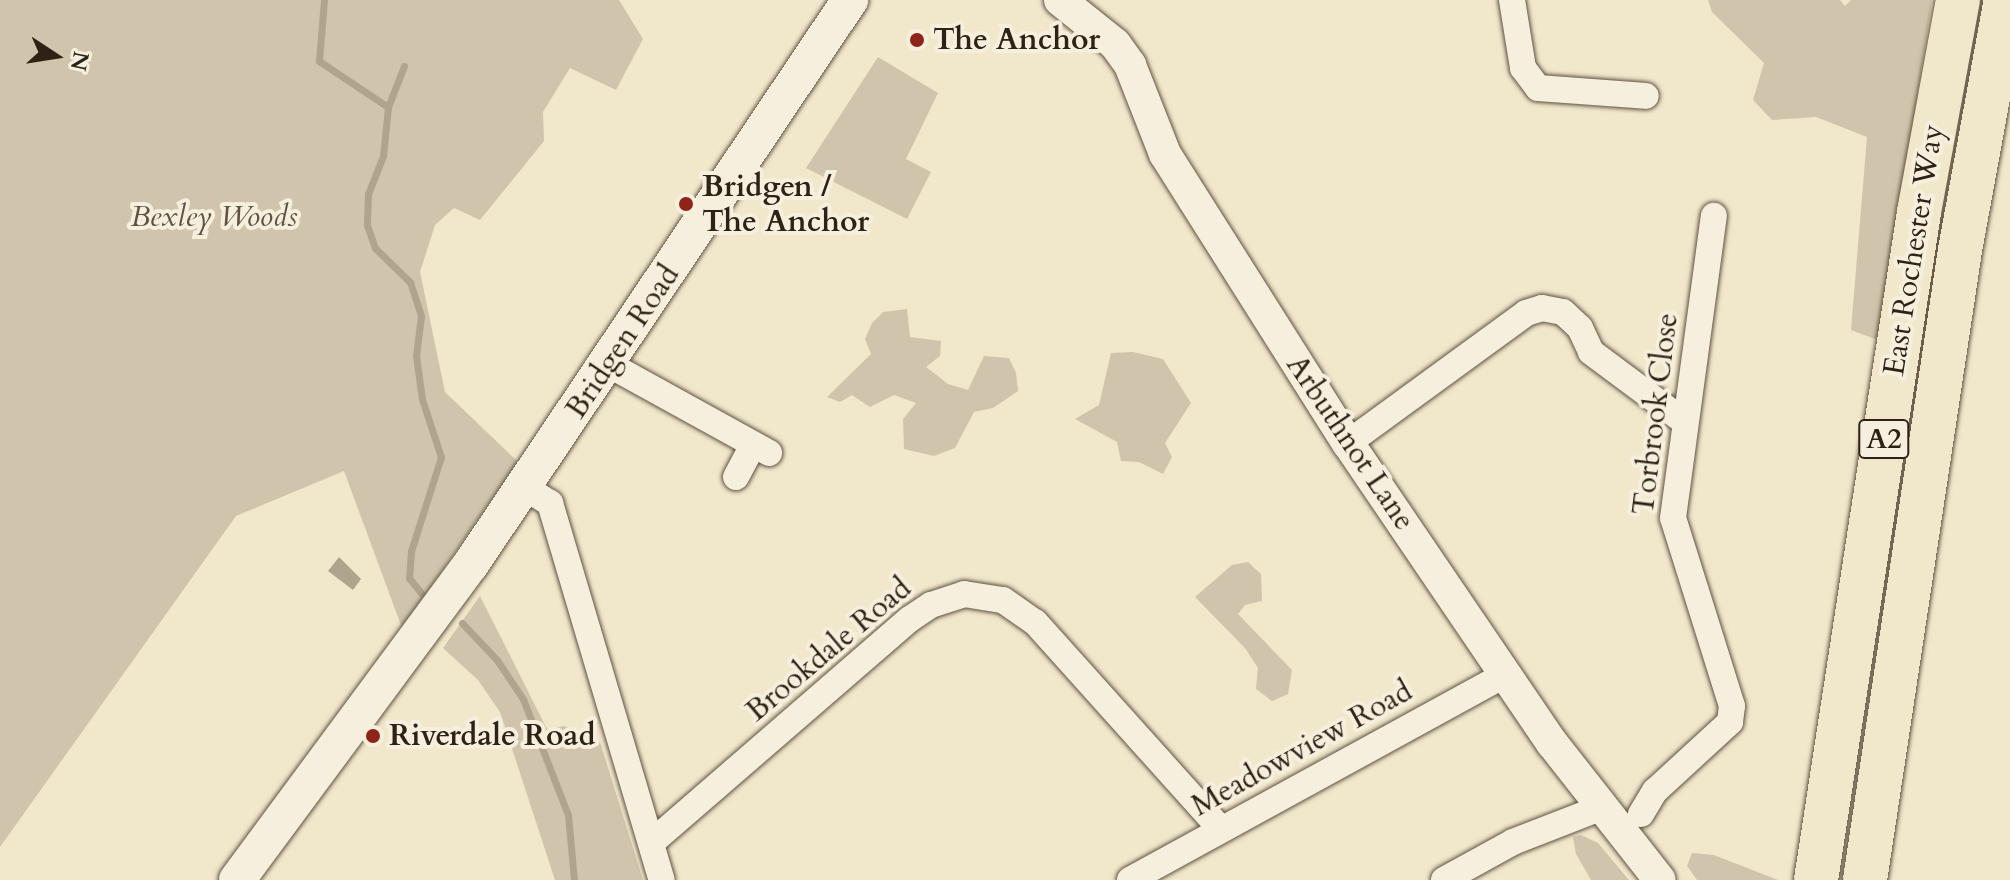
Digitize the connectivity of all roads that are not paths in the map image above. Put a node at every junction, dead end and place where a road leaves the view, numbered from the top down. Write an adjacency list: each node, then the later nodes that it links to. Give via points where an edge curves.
1 (850, 0): 8 (main road, Bridgen Road)
2 (1060, 0): 10 (street, Arbuthnot Lane, via 1106,35 1130,65 1165,154)
3 (1512, 0): 6 (street, via 1523,68 1538,88)
4 (1958, 0): 23 (highway, East Rochester Way / A2, via 1919,212)
5 (2006, 0): 24 (highway, East Rochester Way / A2, via 1960,250)
6 (1646, 96)
7 (1714, 216): 9 (street, Torbrook Close)
8 (608, 364): 11 (street, via 761,449); 12 (main road, Bridgen Road)
9 (1685, 422): 10 (street, via 1591,352 1580,328 1563,312 1542,308 1526,313); 15 (street, Torbrook Close, via 1674,533 1732,706 1730,722 1655,791)
10 (1348, 443): 13 (street, Arbuthnot Lane)
11 (736, 477)
12 (524, 487): 17 (street, via 550,503); 18 (main road, Bridgen Road)
13 (1504, 675): 14 (street, Arbuthnot Lane); 16 (street, Meadowview Road)
14 (1600, 808): 21 (street, via 1513,842); 22 (street, Arbuthnot Lane)
15 (1641, 814)
16 (1221, 829): 17 (street, Brookdale Road, via 1035,622 1003,600 964,594 945,598 910,619); 20 (street, Meadowview Road)
17 (651, 843): 19 (street)
18 (237, 880)
19 (662, 880)
20 (1130, 880)
21 (1444, 880)
22 (1660, 880)
23 (1816, 880)
24 (1865, 880)

